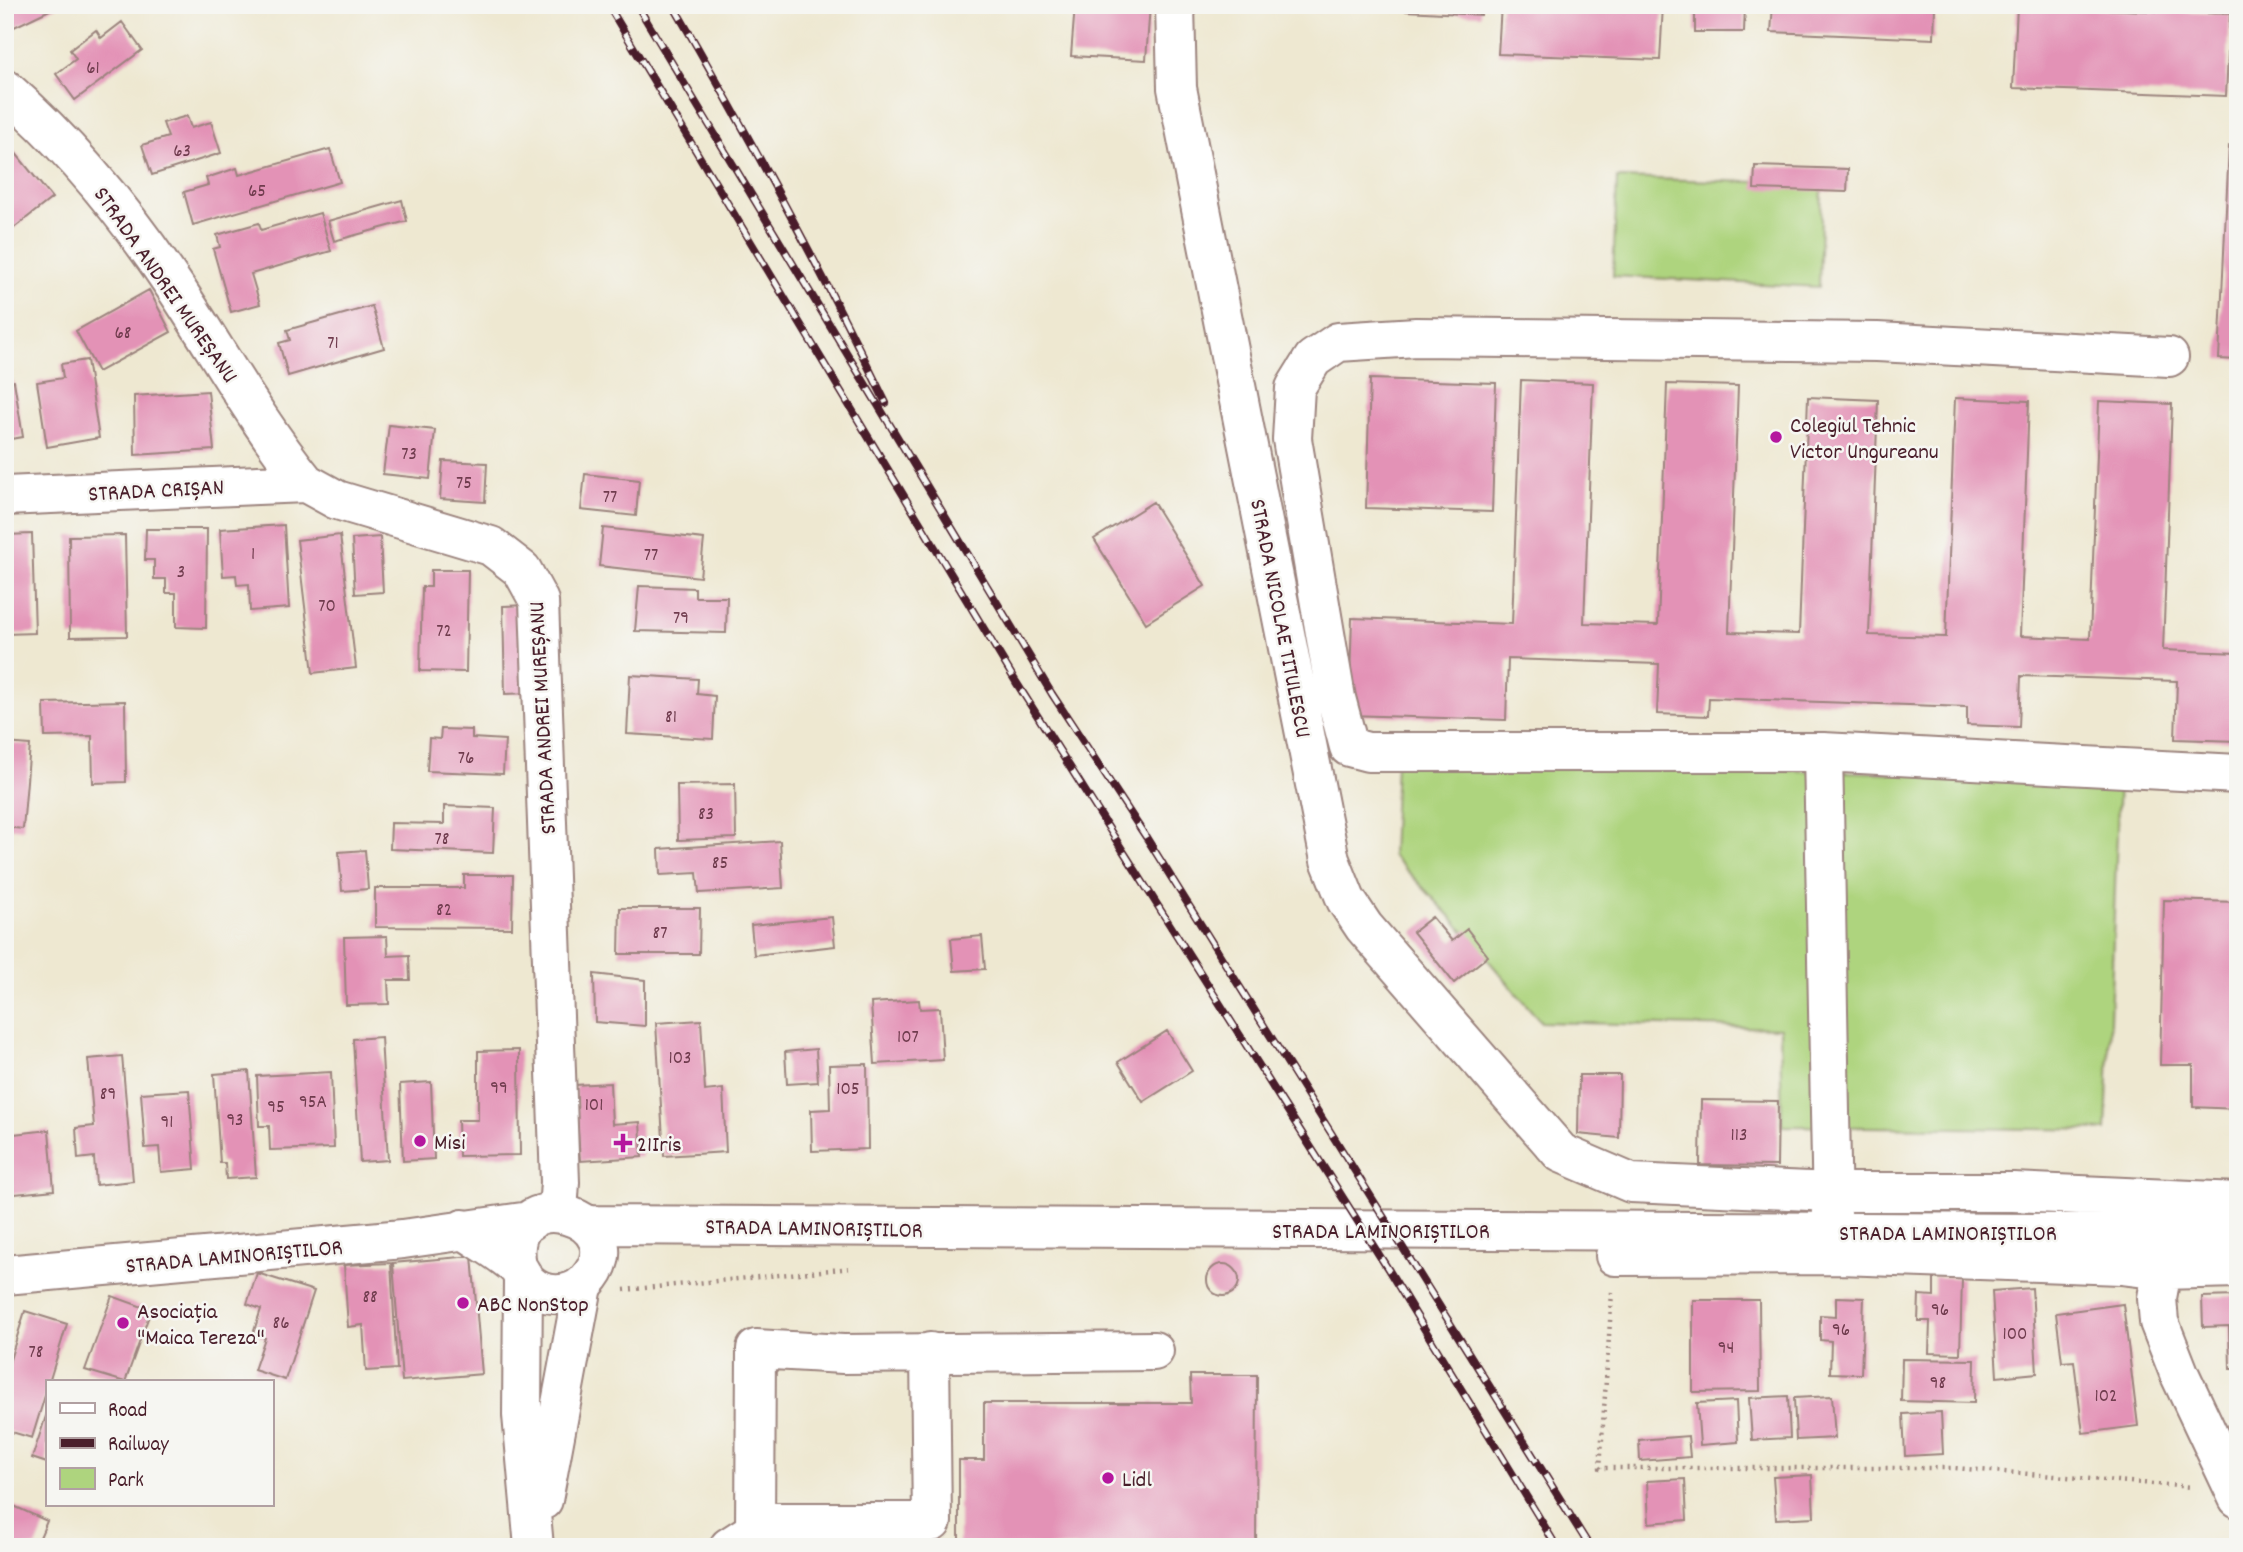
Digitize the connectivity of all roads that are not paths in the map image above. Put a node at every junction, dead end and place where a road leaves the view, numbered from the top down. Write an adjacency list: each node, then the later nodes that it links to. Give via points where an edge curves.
1 (1175, 5): 8 (street, STRADA NICOLAE TITULESCU, via 1177,88 1330,860 1346,900 1364,927 1561,1153 1631,1182)
2 (5, 89): 4 (street, STRADA ANDREI MUREȘANU, via 112,199)
3 (2169, 357): 6 (street, via 1877,342 1416,337 1338,342 1312,359 1295,388 1292,439 1336,698 1349,747 1368,752)
4 (306, 483): 5 (street, STRADA CRIȘAN); 11 (street, STRADA ANDREI MUREȘANU, via 337,500 491,546 523,570 539,601)
5 (5, 496)
6 (1823, 752): 7 (street); 8 (street)
7 (2238, 774)
8 (1832, 1192): 9 (street, via 2013,1192); 12 (street)
9 (2238, 1202)
10 (463, 1229): 11 (street, STRADA LAMINORIȘTILOR); 17 (street); 18 (street, STRADA LAMINORIȘTILOR, via 403,1239)
11 (570, 1229): 12 (street, STRADA LAMINORIȘTILOR, via 641,1225); 17 (street, via 517,1242); 17 (street, via 570,1293 556,1295 532,1287); 23 (street)
12 (1833, 1231): 13 (street, STRADA LAMINORIȘTILOR)
13 (2238, 1234)
14 (1615, 1256): 16 (street, via 1840,1255)
15 (2238, 1268): 16 (street)
16 (2162, 1270): 21 (street, via 2159,1322)
17 (520, 1272): 23 (street, via 522,1415)
18 (5, 1276)
19 (1154, 1351): 20 (street)
20 (930, 1352): 22 (street, via 756,1349); 22 (street, via 932,1522 768,1522)
21 (2236, 1494)
22 (742, 1539)
23 (534, 1547)

